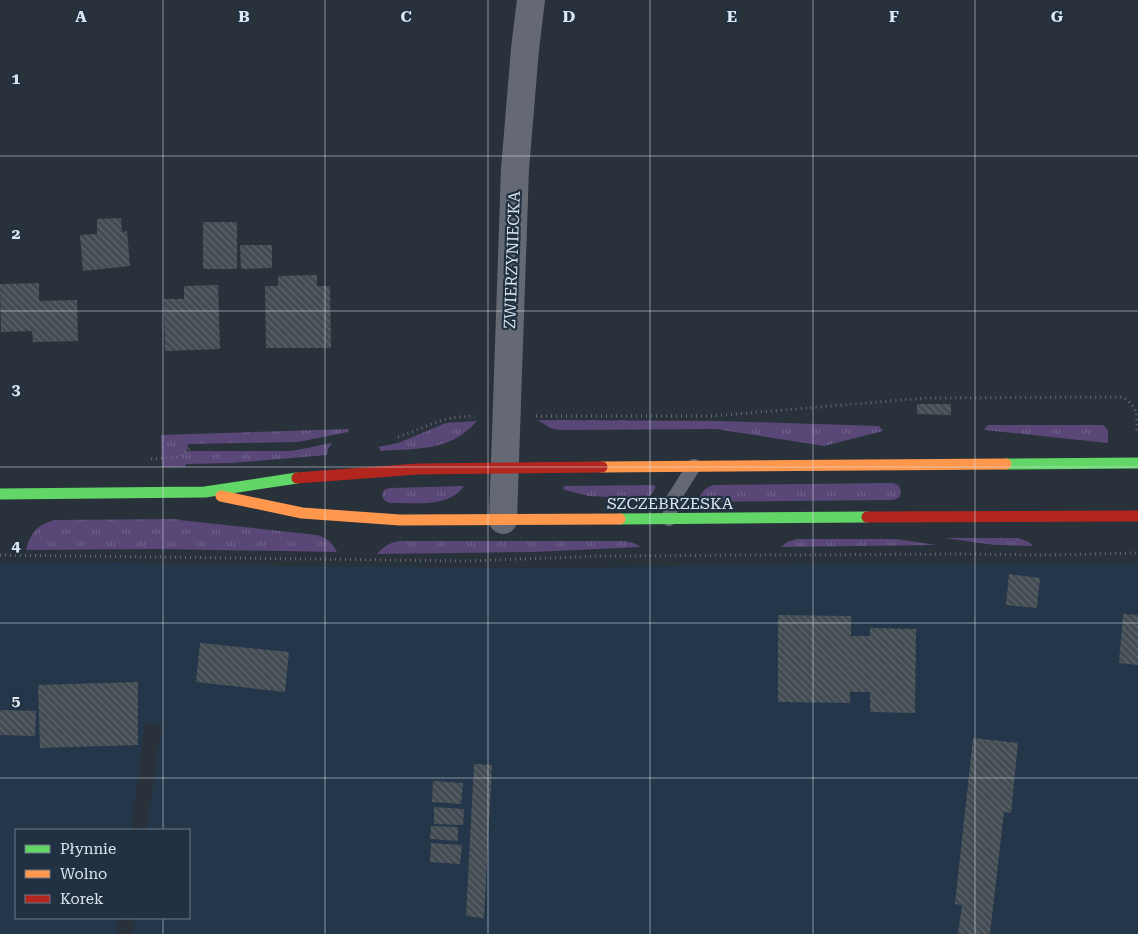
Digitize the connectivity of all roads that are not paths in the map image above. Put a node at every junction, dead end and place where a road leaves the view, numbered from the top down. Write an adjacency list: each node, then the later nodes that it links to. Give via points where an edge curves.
1 (531, 0): 4 (street, ZWIERZYNIECKA, via 515,169)
2 (1138, 463): 3 (main road, SZCZEBRZESKA)
3 (694, 466): 4 (main road, SZCZEBRZESKA); 8 (lane, via 672,501)
4 (504, 467): 5 (main road, SZCZEBRZESKA, via 312,476); 9 (street, ZWIERZYNIECKA)
5 (205, 492): 6 (main road, SZCZEBRZESKA); 9 (main road, SZCZEBRZESKA, via 302,513 400,520)
6 (0, 494)
7 (1138, 516): 8 (main road, SZCZEBRZESKA)
8 (669, 519): 9 (main road, SZCZEBRZESKA)
9 (503, 520)

